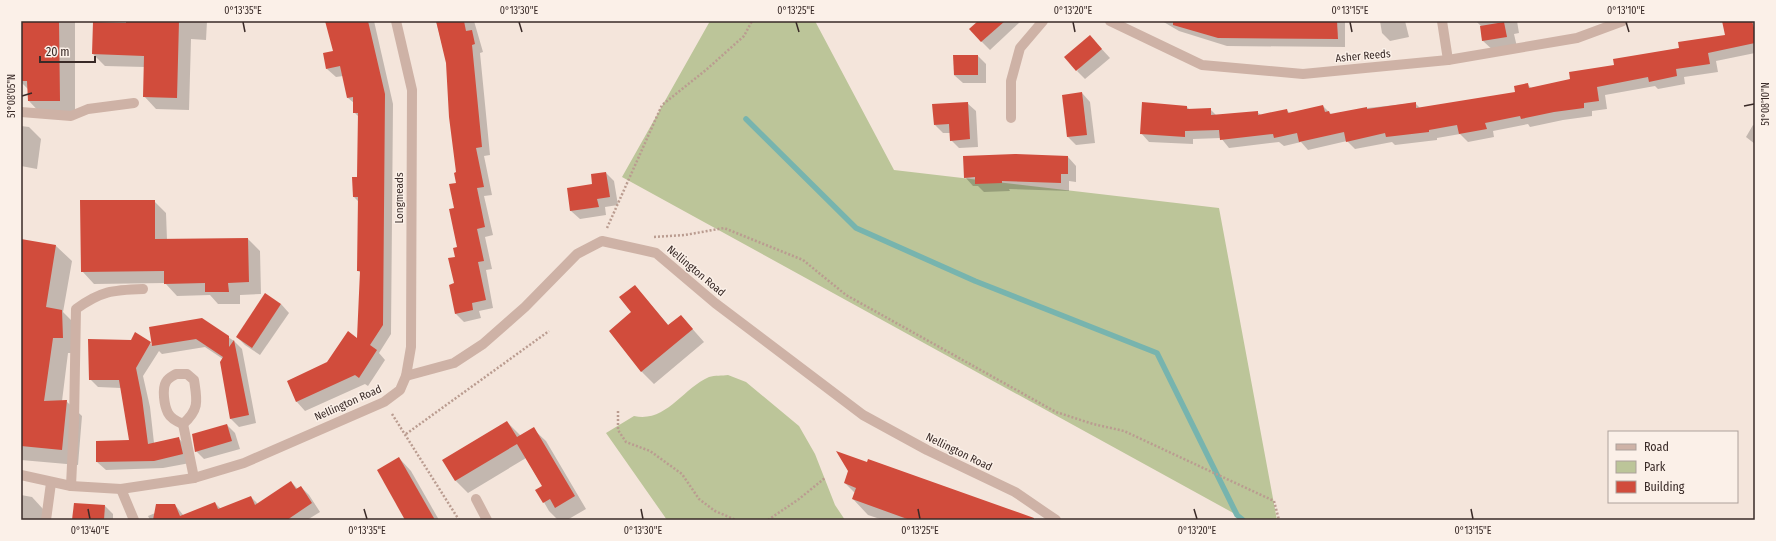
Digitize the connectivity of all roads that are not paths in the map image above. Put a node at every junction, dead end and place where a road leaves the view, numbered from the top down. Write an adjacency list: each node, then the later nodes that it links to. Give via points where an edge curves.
1 (396, 21): 11 (street, Longmeads, via 412,90 411,347)
2 (1043, 21): 9 (street, via 1020,48 1011,81)
3 (1110, 21): 6 (street, Asher Reeds, via 1202,65 1304,74)
4 (1442, 21): 6 (street)
5 (1623, 21): 6 (street, Asher Reeds, via 1577,38)
6 (1448, 60)
7 (134, 103): 8 (street, via 88,109 71,116)
8 (21, 112)
9 (1011, 118)
10 (143, 288): 16 (street, via 118,289 94,297 76,310)
11 (406, 376): 14 (street, Nellington Road, via 400,390 384,402 244,463); 22 (street, Nellington Road, via 454,363 483,344 525,307 577,254 602,241 656,253 715,303 863,415 927,450 1015,492)
12 (183, 424): 12 (street, via 168,414 165,403 163,388 167,380 176,374 187,374 194,380 198,403 190,418); 14 (street)
13 (21, 475): 15 (street, Nellington Road)
14 (194, 478): 17 (street, Nellington Road)
15 (51, 483): 16 (street, Nellington Road); 19 (street)
16 (71, 486): 17 (street, Nellington Road)
17 (121, 489): 20 (street)
18 (476, 500): 21 (street)
19 (46, 520)
20 (134, 520)
21 (487, 520)
22 (1056, 520)

